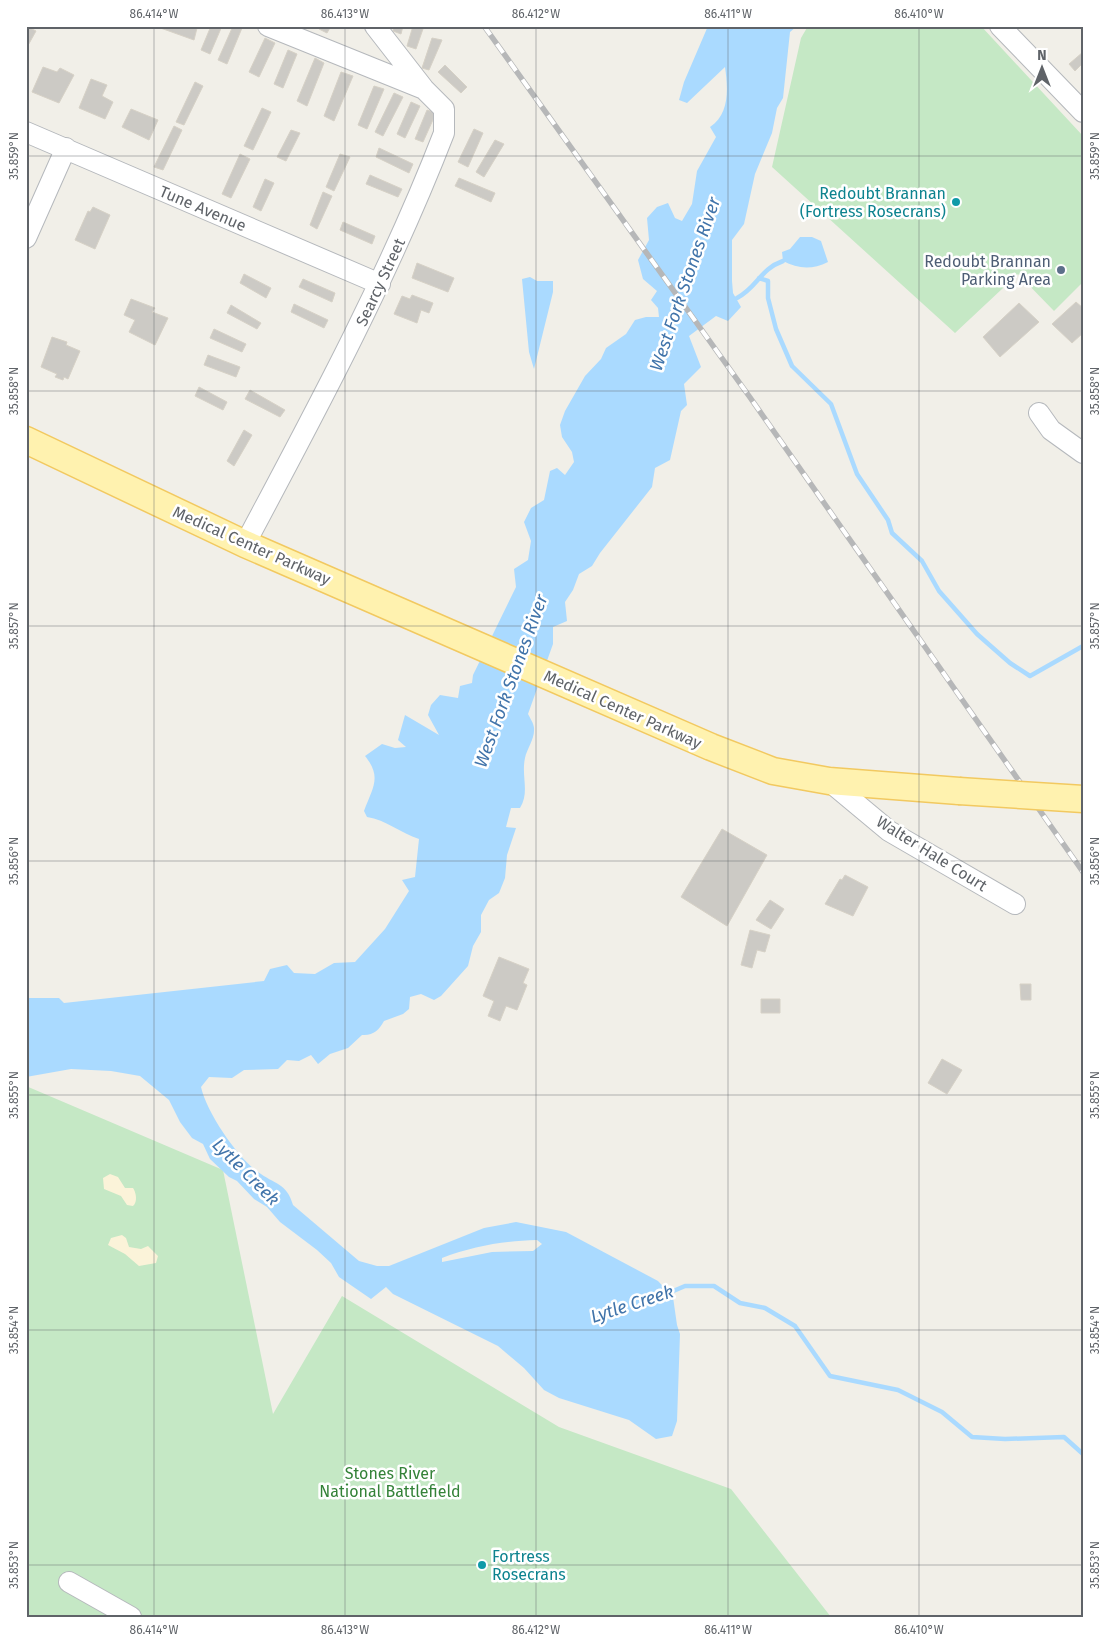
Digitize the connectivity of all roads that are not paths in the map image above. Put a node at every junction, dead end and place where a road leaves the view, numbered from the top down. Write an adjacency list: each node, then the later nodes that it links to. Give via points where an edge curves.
1 (268, 26): 4 (street)
2 (375, 26): 4 (street, Searcy Street)
3 (1000, 26): 5 (street)
4 (424, 89): 9 (street, Searcy Street, via 444,109 444,133)
5 (1083, 112)
6 (26, 132): 7 (street, Tune Avenue)
7 (66, 148): 8 (street); 9 (street, Tune Avenue)
8 (26, 238)
9 (380, 284): 13 (street, Searcy Street)
10 (1039, 412): 12 (street, via 1051,430)
11 (26, 440): 13 (main road, Medical Center Parkway)
12 (1083, 453)
13 (245, 544): 14 (main road, Medical Center Parkway, via 711,747 773,771)
14 (829, 781): 15 (main road, Medical Center Parkway, bridge); 16 (street, Walter Hale Court, via 889,831)
15 (1083, 799)
16 (1015, 904)
17 (69, 1582): 18 (street)
18 (131, 1617)

